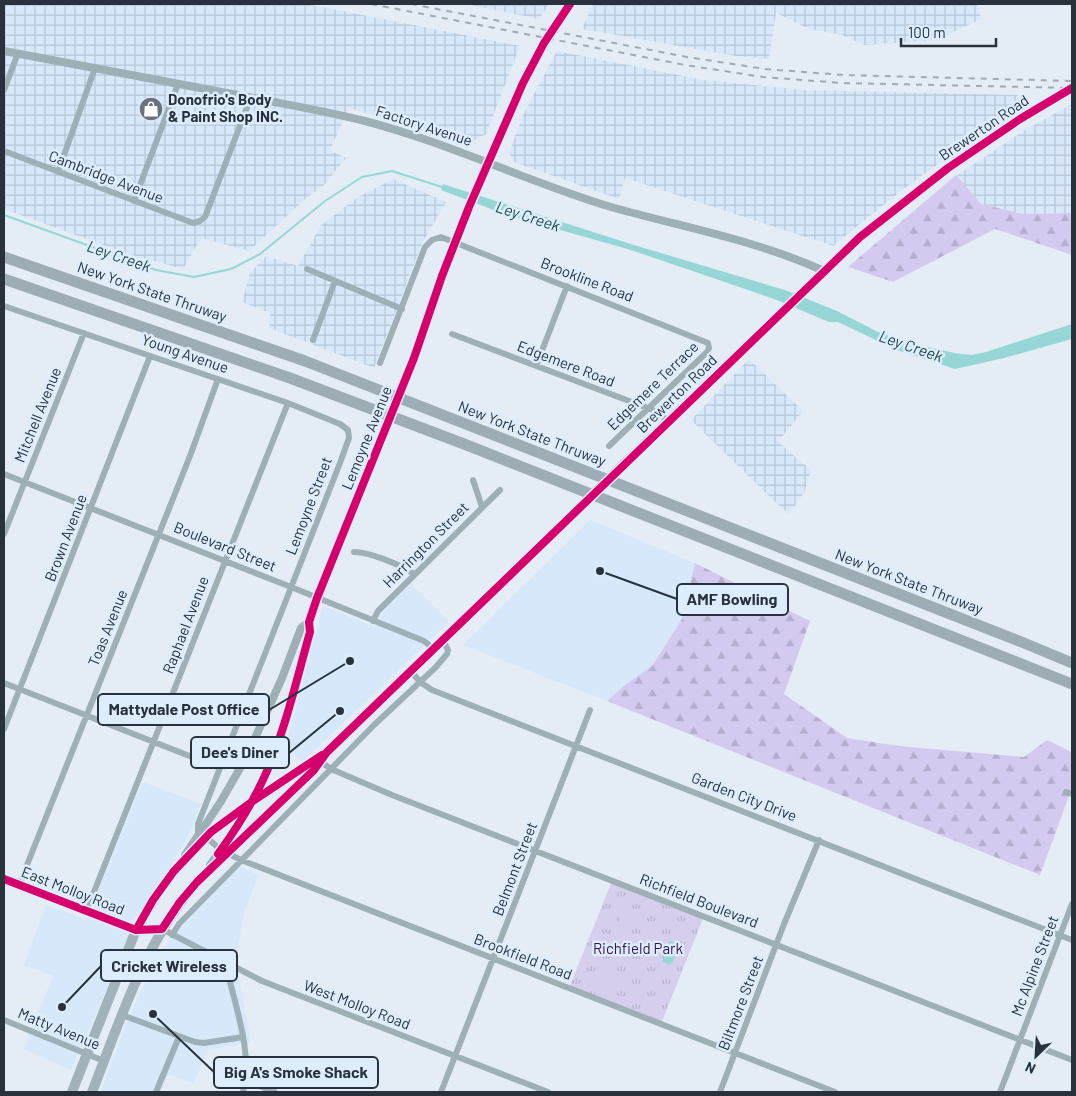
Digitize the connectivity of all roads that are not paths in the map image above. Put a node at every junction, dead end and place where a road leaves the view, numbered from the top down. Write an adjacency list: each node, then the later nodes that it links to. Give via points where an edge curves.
1 (570, 4): 10 (street, Lemoyne Avenue, via 523,83)
2 (4, 51): 3 (street, Factory Avenue)
3 (18, 54): 4 (street, Factory Avenue); 7 (street)
4 (95, 68): 5 (street, Factory Avenue); 11 (street)
5 (178, 84): 8 (street, Factory Avenue); 12 (street)
6 (1072, 88): 16 (main road, Brewerton Road, via 947,169 860,237)
7 (4, 90)
8 (251, 98): 10 (street, Factory Avenue, via 365,121); 12 (street, Cambridge Avenue, via 205,217 188,222)
9 (4, 151): 11 (street, Cambridge Avenue)
10 (489, 162): 13 (street, Lemoyne Avenue); 16 (street, Factory Avenue, via 602,204 733,239)
11 (58, 172): 12 (street, Cambridge Avenue)
12 (134, 202)
13 (456, 242): 19 (street, Brookline Road); 21 (street, via 441,237 428,243); 47 (street, Lemoyne Avenue, bridge, via 408,372)
14 (4, 257): 52 (highway, New York State Thruway, via 301,360)
15 (307, 269): 18 (street)
16 (824, 271): 32 (main road, Brewerton Road)
17 (4, 279): 56 (highway, via 290,378 455,440)
18 (335, 281): 21 (street); 24 (street)
19 (568, 286): 25 (street, Brookline Road); 28 (street)
20 (4, 306): 22 (street, Young Avenue)
21 (402, 310): 27 (street)
22 (84, 333): 26 (street, Young Avenue); 37 (street, Mitchell Avenue)
23 (452, 334): 28 (street, Edgemere Road)
24 (313, 340)
25 (708, 343): 31 (street, Edgemere Terrace, via 707,352)
26 (150, 356): 29 (street, Young Avenue); 40 (street, Brown Avenue)
27 (380, 363)
28 (536, 366): 31 (street, Edgemere Road)
29 (218, 379): 30 (street, Young Avenue); 42 (street, Toas Avenue)
30 (288, 403): 33 (street, Young Avenue, via 345,426); 44 (street, Raphael Avenue)
31 (648, 408): 32 (street, Edgemere Road); 34 (street, Edgemere Terrace)
32 (669, 421): 50 (main road, Brewerton Road, bridge)
33 (349, 438): 46 (street, Lemoyne Street)
34 (610, 446)
35 (4, 474): 37 (street, Boulevard Street)
36 (473, 480): 39 (street)
37 (24, 482): 40 (street, Boulevard Street); 41 (street, Mitchell Avenue)
38 (500, 490): 39 (street, Harrington Street)
39 (482, 507): 45 (street, Harrington Street)
40 (91, 508): 42 (street, Boulevard Street); 57 (street, Brown Avenue)
41 (4, 534)
42 (158, 534): 44 (street, Boulevard Street); 59 (street, Toas Avenue)
43 (354, 552): 45 (street, via 368,554)
44 (225, 561): 46 (street, Boulevard Street); 61 (street, Raphael Avenue)
45 (414, 574): 48 (street, Harrington Street, via 378,611)
46 (291, 587): 47 (street, Boulevard Street); 65 (street, Lemoyne Street)
47 (317, 598): 48 (street, Boulevard Street); 49 (street, Lemoyne Avenue)
48 (374, 621): 51 (street, Boulevard Street, via 424,641)
49 (309, 622): 67 (street, Lemoyne Avenue, via 310,632 286,717 267,772); 68 (street, Lemoyne Avenue, via 301,628 246,756)
50 (443, 640): 51 (main road, Brewerton Road); 54 (street, via 448,654)
51 (434, 649): 53 (main road, Brewerton Road)
52 (1072, 663)
53 (411, 671): 54 (street, Garden City Drive); 63 (main road, Brewerton Road)
54 (420, 682): 62 (street, Garden City Drive, via 432,690); 66 (street)
55 (4, 683): 57 (street)
56 (1072, 684)
57 (19, 690): 59 (street); 60 (street, Brown Avenue)
58 (590, 710): 62 (street, Belmont Street)
59 (86, 716): 61 (street); 74 (street, Toas Avenue)
60 (4, 728)
61 (154, 742): 65 (street); 76 (street, Raphael Avenue)
62 (577, 746): 69 (street, Garden City Drive); 70 (street, Belmont Street)
63 (327, 752): 64 (main road, Brewerton Road); 67 (main road, Brewerton Road)
64 (320, 761): 66 (street, Richfield Boulevard); 71 (main road, Brewerton Road, via 307,777)
65 (220, 768): 68 (street, Lemoyne Street, via 198,824)
66 (332, 769): 70 (street, Richfield Boulevard); 72 (street)
67 (252, 801): 68 (main road, Brewerton Road); 71 (street, Lemoyne Avenue)
68 (202, 836): 71 (street, Brookfield Road); 77 (main road, Brewerton Road, via 153,900)
69 (818, 840): 80 (street, Garden City Drive); 82 (street, Biltmore Street)
70 (535, 850): 82 (street, Richfield Boulevard); 83 (street, Belmont Street)
71 (224, 852): 72 (street, Brookfield Road); 78 (main road, Brewerton Road, via 180,902)
72 (241, 860): 79 (street); 83 (street, Brookfield Road)
73 (4, 879): 74 (street, East Molloy Road)
74 (19, 885): 76 (street, East Molloy Road)
75 (1072, 904): 80 (street, Mc Alpine Street)
76 (86, 912): 77 (street, East Molloy Road)
77 (136, 930): 78 (street, East Molloy Road); 91 (main road, Brewerton Road)
78 (162, 930): 79 (street, West Molloy Road); 85 (main road, Brewerton Road, via 144,961)
79 (172, 935): 84 (street, West Molloy Road)
80 (1060, 935): 81 (street, Garden City Drive); 89 (street, Mc Alpine Street)
81 (1072, 940)
82 (776, 944): 89 (street, Richfield Boulevard); 90 (street, Biltmore Street)
83 (493, 959): 90 (street, Brookfield Road); 92 (street, Belmont Street)
84 (228, 964): 88 (street); 92 (street, West Molloy Road, via 262,981)
85 (122, 1015): 87 (street); 94 (main road, Brewerton Road)
86 (4, 1020): 91 (street, Matty Avenue)
87 (180, 1037): 88 (street, via 204,1043); 98 (street)
88 (243, 1038): 95 (street)
89 (1021, 1040): 93 (street, Richfield Boulevard); 105 (street, Mc Alpine Street)
90 (735, 1053): 103 (street, Biltmore Street); 104 (street, Brookfield Road)
91 (87, 1054): 94 (street, Matty Avenue); 96 (main road, Brewerton Road)
92 (455, 1056): 101 (street, Belmont Street); 102 (street, West Molloy Road)
93 (1072, 1060)
94 (104, 1061): 97 (main road, Brewerton Road)
95 (246, 1081): 99 (street); 100 (street)
96 (72, 1092)
97 (92, 1092)
98 (156, 1092)
99 (243, 1092)
100 (275, 1092)
101 (440, 1092)
102 (548, 1092)
103 (720, 1092)
104 (835, 1092)
105 (1000, 1092)

